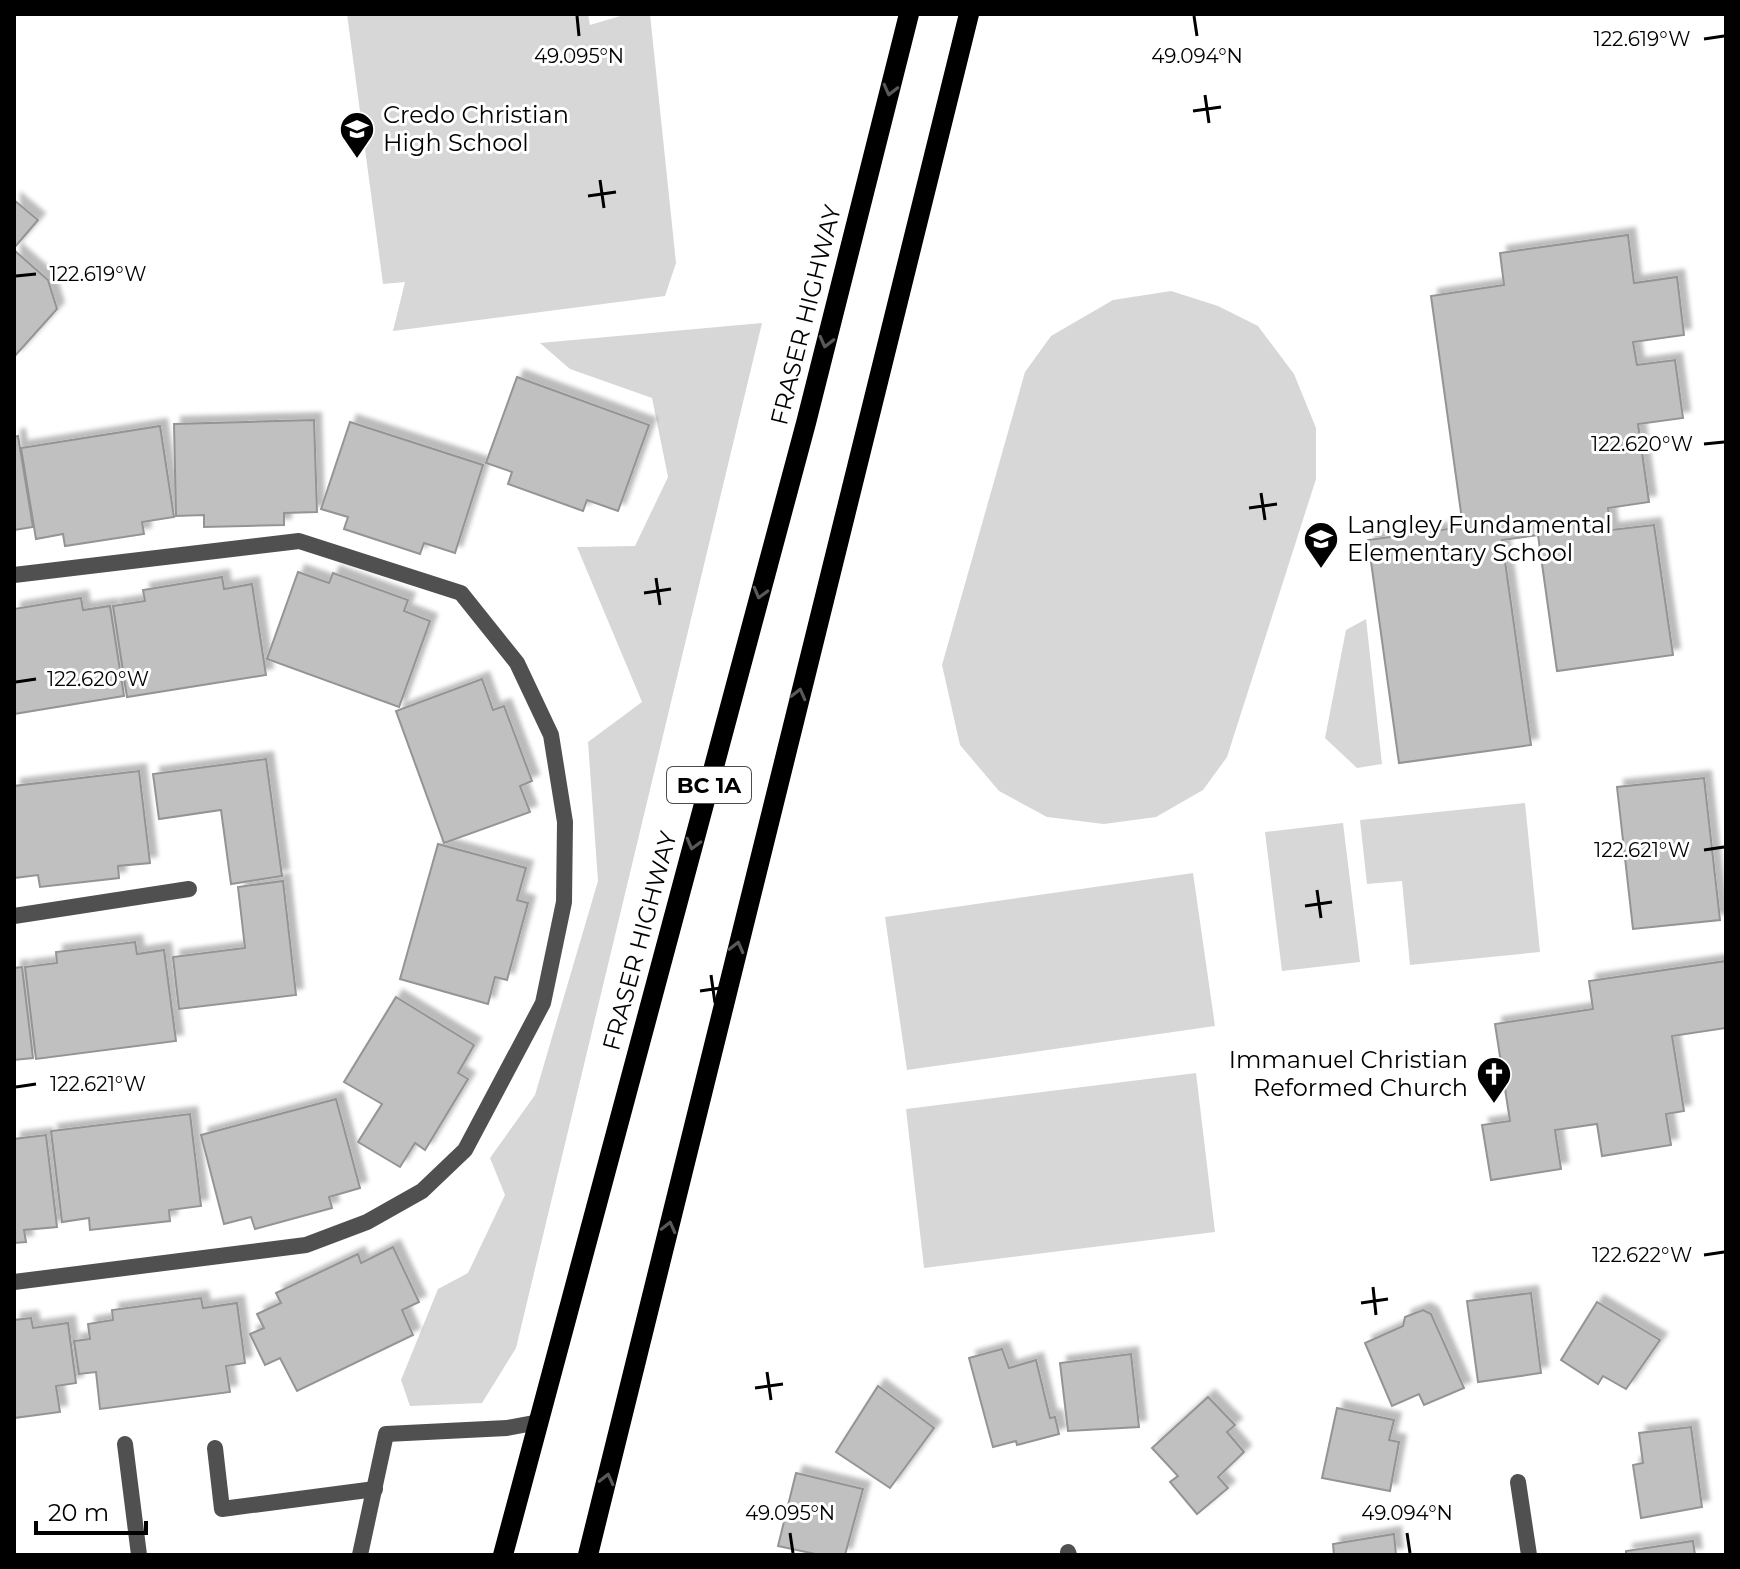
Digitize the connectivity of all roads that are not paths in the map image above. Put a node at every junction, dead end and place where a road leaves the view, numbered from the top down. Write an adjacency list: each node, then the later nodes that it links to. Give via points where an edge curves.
1 (909, 14): 7 (main road, FRASER HIGHWAY / BC 1A, one-way to 7, via 802,438)
2 (969, 14): 15 (main road, BC 1A, one-way to 2)
3 (14, 575): 6 (street, via 299,541 461,593 517,663 551,735 565,822 564,902 543,1003 465,1150 422,1191 367,1222 306,1245)
4 (189, 889): 5 (street)
5 (14, 916)
6 (14, 1282)
7 (539, 1422): 11 (street, via 386,1434); 14 (main road, FRASER HIGHWAY / BC 1A)
8 (125, 1444): 12 (street)
9 (215, 1448): 11 (street, via 222,1509)
10 (1518, 1482): 16 (street)
11 (375, 1489): 13 (street)
12 (139, 1555)
13 (360, 1555)
14 (503, 1555)
15 (588, 1555)
16 (1529, 1555)

